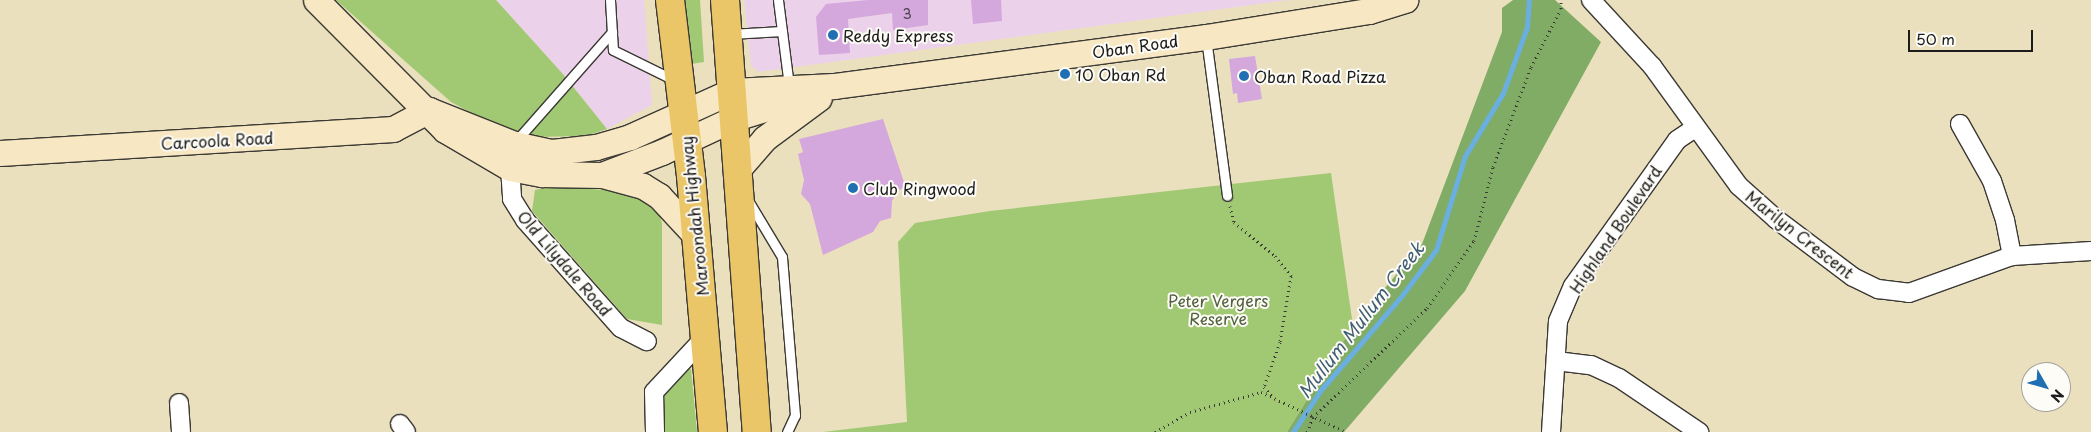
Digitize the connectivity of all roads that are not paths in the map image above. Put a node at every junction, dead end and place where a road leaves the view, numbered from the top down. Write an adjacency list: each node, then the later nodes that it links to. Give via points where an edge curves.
1 (316, 0): 16 (main road)
2 (610, 0): 9 (lane)
3 (670, 0): 12 (highway, Maroondah Highway)
4 (725, 0): 10 (highway)
5 (778, 0): 8 (lane)
6 (1405, 0): 11 (main road, Oban Road, via 1369,11)
7 (1591, 0): 20 (street, Marilyn Crescent, via 1652,66)
8 (782, 31): 10 (lane); 13 (lane)
9 (612, 32): 12 (lane, via 613,50); 23 (lane)
10 (728, 35): 15 (highway)
11 (1206, 36): 14 (main road, Oban Road); 26 (lane)
12 (679, 82): 17 (highway, Maroondah Highway)
13 (789, 86): 14 (main road, Oban Road); 15 (main road, Oban Road)
14 (834, 86): 18 (main road, Oban Road); 25 (main road, via 766,138)
15 (732, 91): 17 (main road, Oban Road); 18 (highway)
16 (429, 110): 22 (main road, Carcoola Road, via 393,129); 23 (main road)
17 (682, 113): 21 (highway, Maroondah Highway); 23 (main road, via 630,137 596,147)
18 (735, 118): 21 (main road, Oban Road); 25 (highway)
19 (1960, 124): 29 (street, via 1992,181 2005,220)
20 (1695, 128): 29 (street, Marilyn Crescent, via 1739,186 1776,219 1853,277 1878,289 1909,293); 32 (street, Highland Boulevard, via 1677,140 1573,286 1558,321)
21 (687, 140): 24 (main road); 27 (highway, Maroondah Highway)
22 (0, 153)
23 (512, 156): 24 (main road, via 573,176); 31 (street, Old Lilydale Road, via 512,199 525,220 622,328)
24 (602, 175): 27 (main road, via 643,186 659,196)
25 (738, 177): 37 (highway); 38 (lane, via 782,257 795,415)
26 (1228, 196)
27 (696, 236): 30 (highway, Maroondah Highway)
28 (2091, 251): 29 (street, Marilyn Crescent)
29 (2012, 256)
30 (707, 336): 35 (street, via 654,392); 36 (highway, Maroondah Highway)
31 (647, 341)
32 (1556, 361): 39 (street, Highland Boulevard); 40 (street, via 1591,365 1619,378)
33 (179, 403): 34 (street)
34 (181, 432)
35 (655, 432)
36 (713, 432)
37 (757, 432)
38 (787, 432)
39 (1551, 432)
40 (1699, 432)

